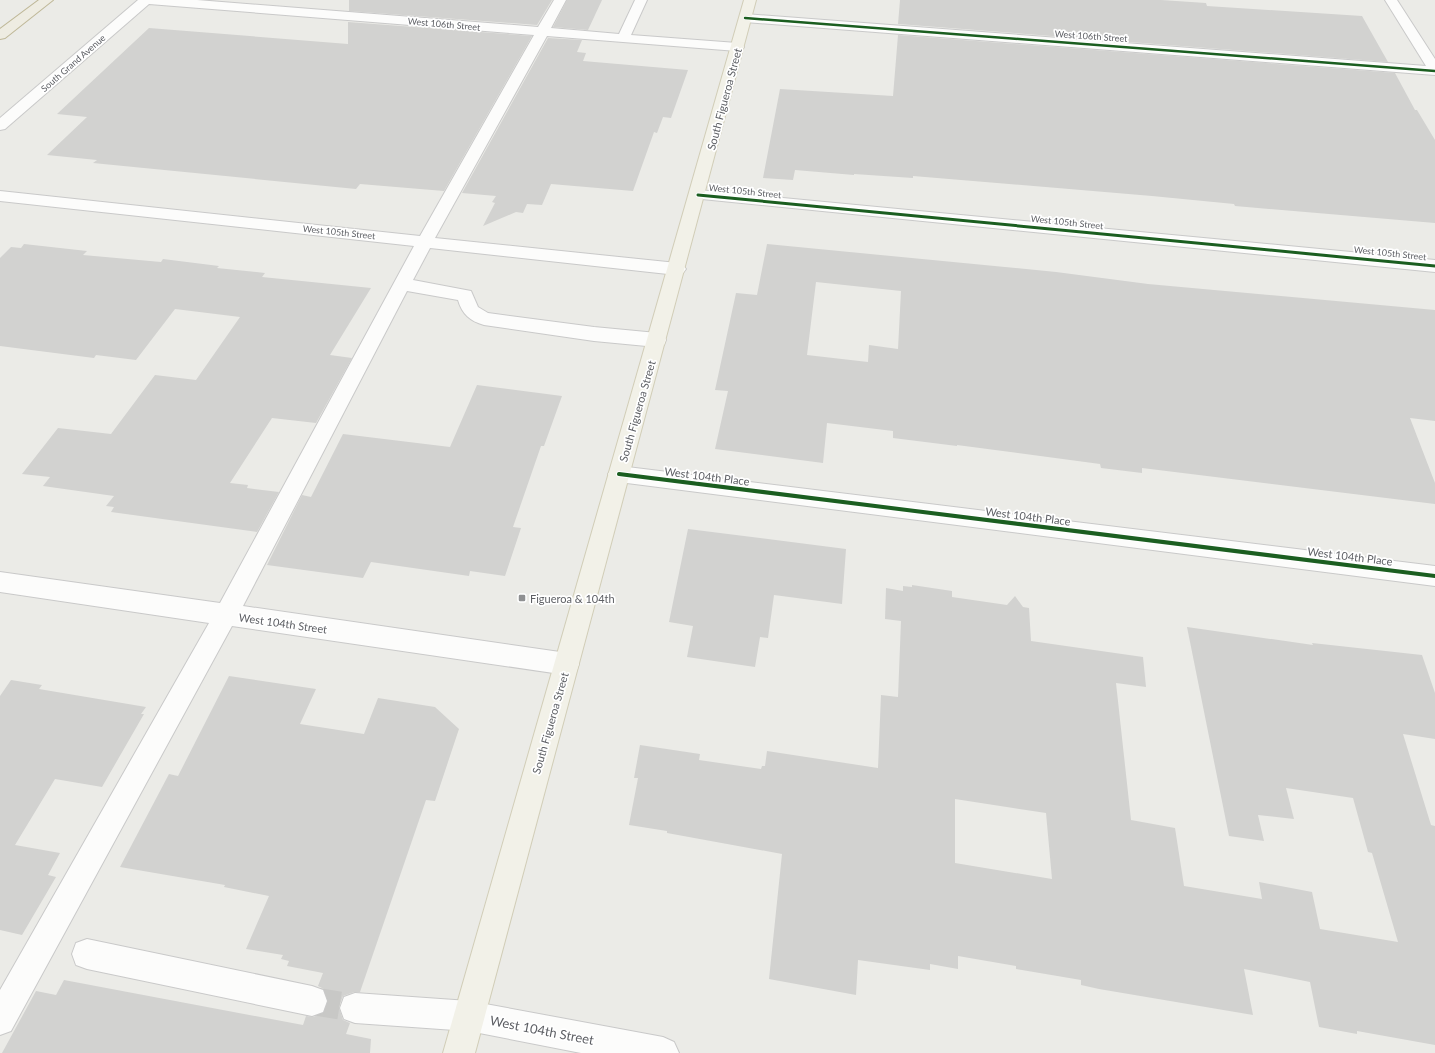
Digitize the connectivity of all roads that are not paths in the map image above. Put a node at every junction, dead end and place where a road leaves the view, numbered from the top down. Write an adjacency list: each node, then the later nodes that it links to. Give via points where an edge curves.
1 (47, 0): 10 (highway)
2 (146, 0): 14 (street, South Grand Avenue)
3 (150, 0): 9 (street, West 106th Street)
4 (560, 0): 9 (street)
5 (641, 0): 11 (street)
6 (750, 0): 8 (main road, South Figueroa Street)
7 (1391, 0): 13 (street)
8 (745, 18): 12 (main road, South Figueroa Street); 13 (street, West 106th Street)
9 (541, 32): 11 (street, West 106th Street); 17 (street)
10 (0, 35)
11 (623, 38): 12 (street, West 106th Street)
12 (737, 47): 15 (main road, South Figueroa Street)
13 (1435, 70)
14 (0, 126)
15 (698, 195): 18 (street, West 105th Street); 19 (main road, South Figueroa Street)
16 (0, 196): 17 (street, West 105th Street)
17 (425, 241): 19 (street, West 105th Street); 20 (street)
18 (1435, 266)
19 (677, 269): 21 (main road, South Figueroa Street)
20 (402, 284): 21 (street, via 465,296 470,310 484,319); 25 (street)
21 (657, 340): 22 (main road, South Figueroa Street)
22 (619, 474): 23 (street, West 104th Place); 26 (main road, South Figueroa Street)
23 (1435, 576)
24 (0, 582): 25 (street, West 104th Street)
25 (226, 615): 26 (street, West 104th Street); 31 (street)
26 (566, 664): 30 (main road, South Figueroa Street)
27 (87, 954): 28 (street)
28 (312, 1001)
29 (355, 1008): 30 (street, West 104th Street)
30 (469, 1016): 32 (main road, South Figueroa Street); 33 (street, West 104th Street)
31 (0, 1020)
32 (459, 1053)
33 (663, 1053)

